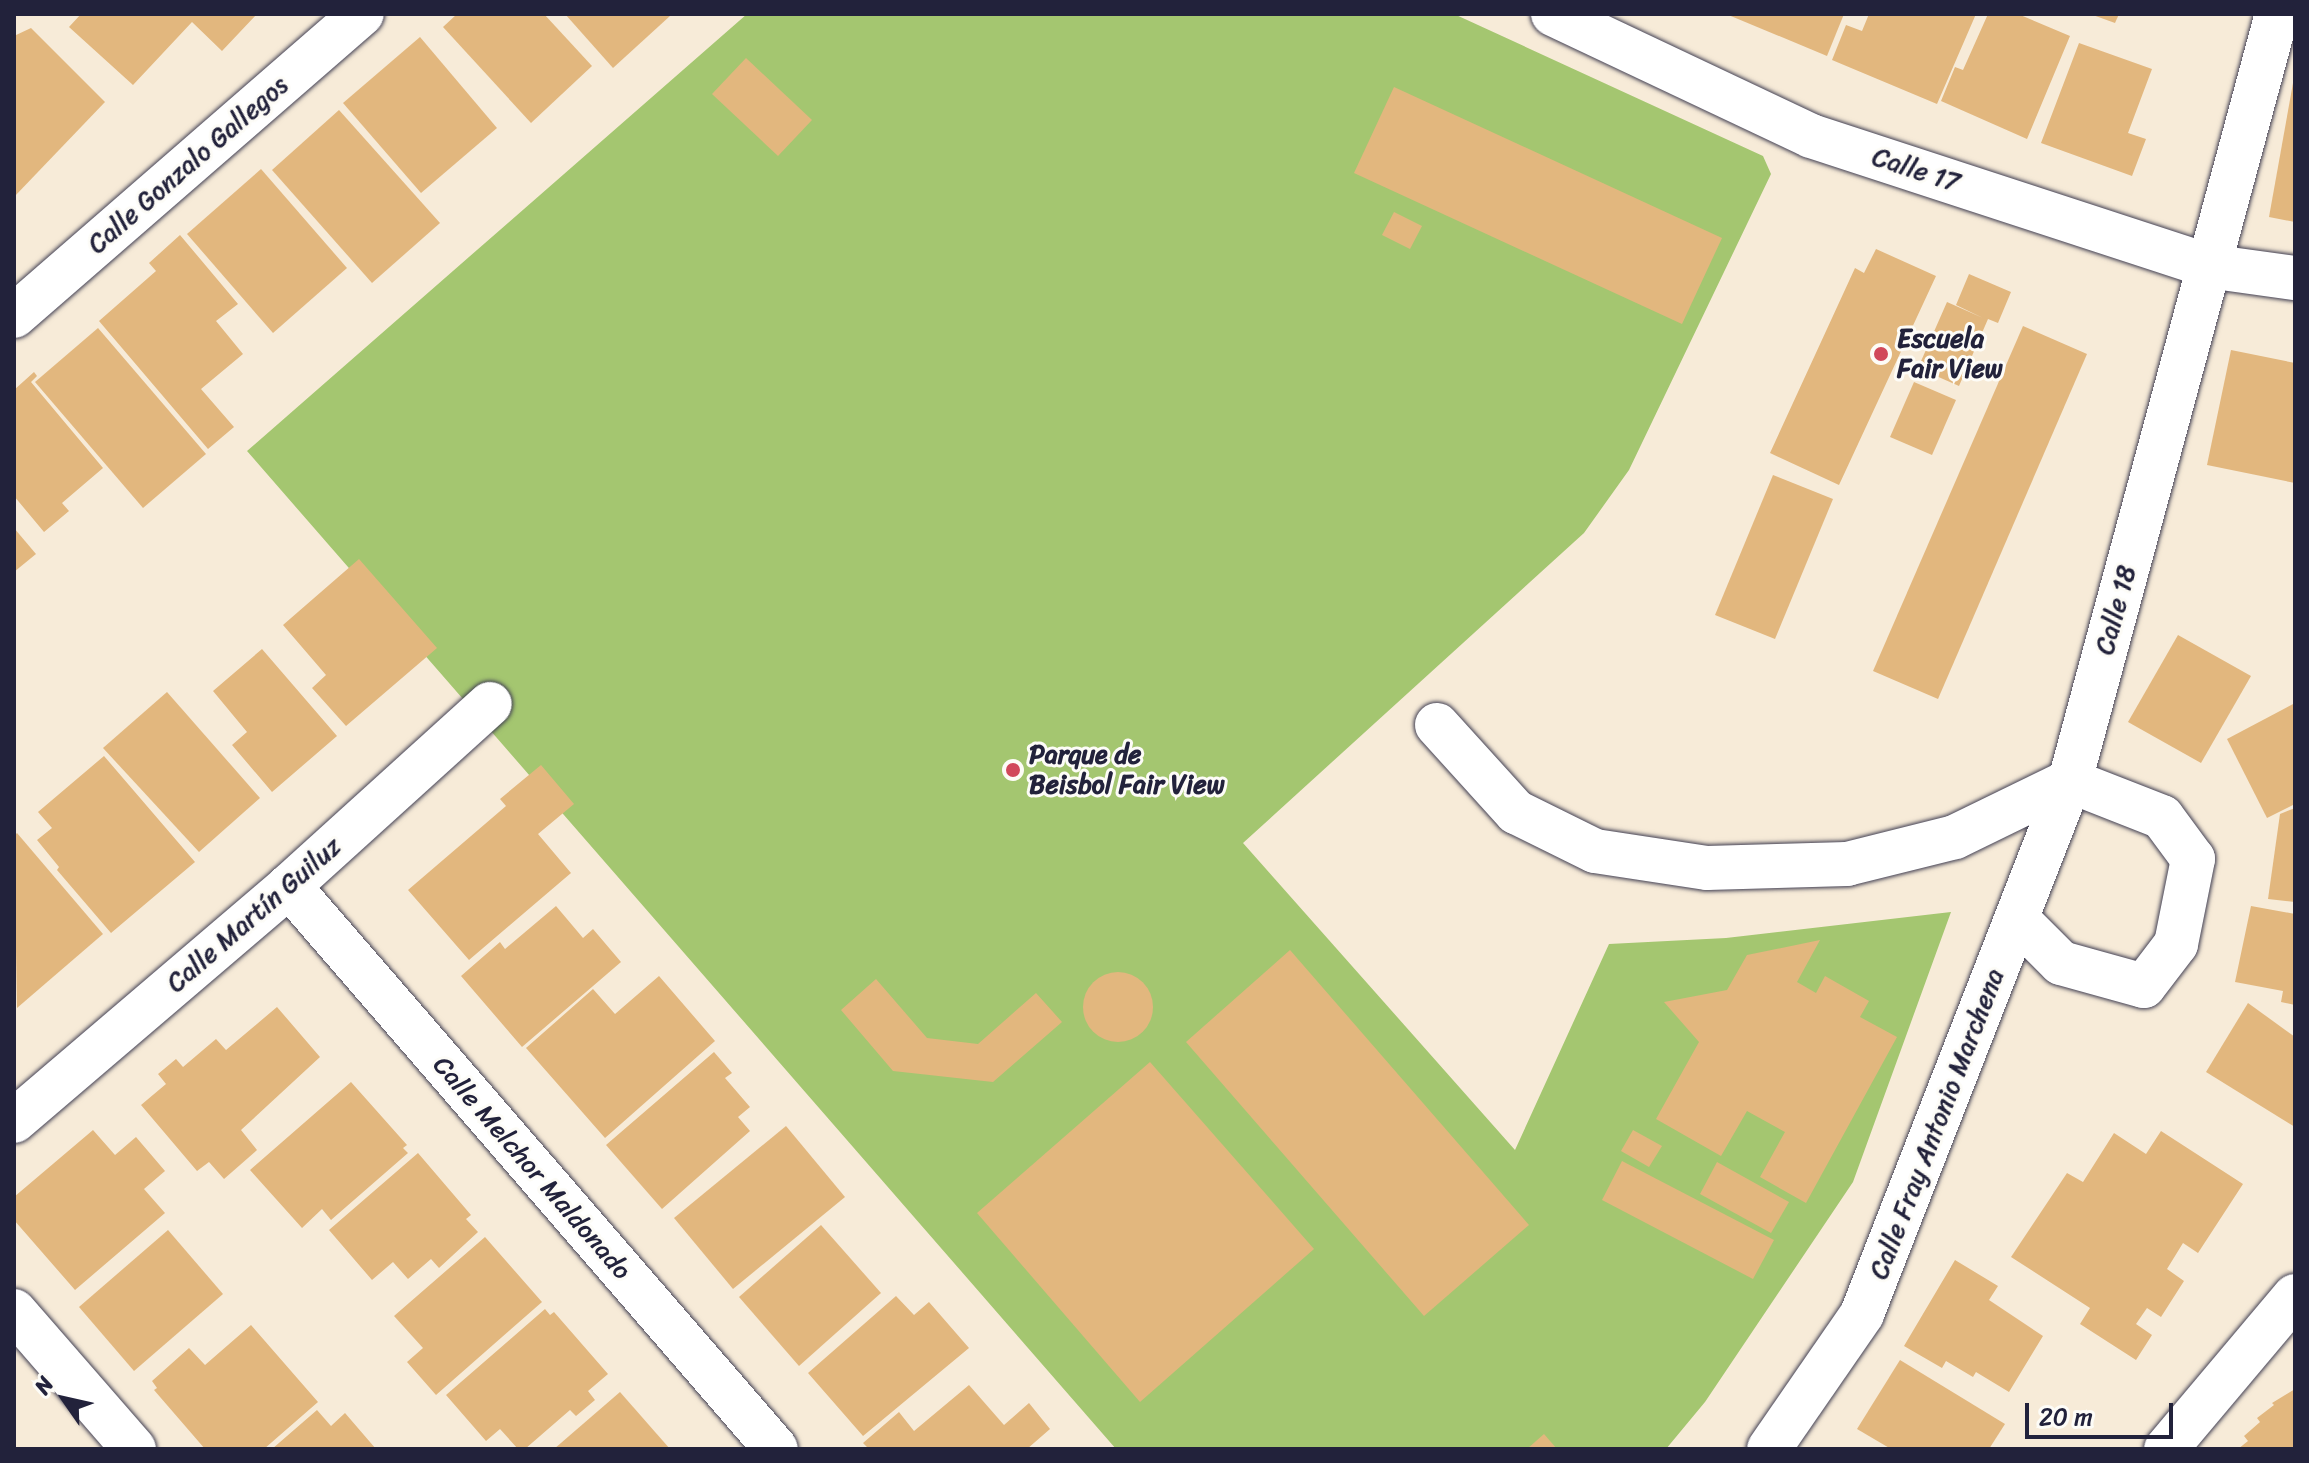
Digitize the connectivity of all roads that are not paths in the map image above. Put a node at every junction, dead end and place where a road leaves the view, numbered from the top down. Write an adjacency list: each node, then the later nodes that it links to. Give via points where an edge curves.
1 (362, 14): 6 (street, Calle Gonzalo Gallegos)
2 (1553, 14): 4 (street, Calle 17, via 1811,136)
3 (2277, 14): 4 (street, Calle 18)
4 (2208, 266): 5 (street, Calle 17); 9 (street, Calle 18)
5 (2295, 278)
6 (14, 316)
7 (490, 704): 10 (street, Calle Martín Guiluz)
8 (1437, 725): 9 (street, via 1516,812 1595,851 1707,868 1847,864 1955,837)
9 (2070, 781): 11 (street, Calle Fray Antonio Marchena); 11 (street, via 2162,817 2193,859 2176,944 2144,986 2061,963)
10 (289, 886): 12 (street, Calle Martín Guiluz); 16 (street, Calle Melchor Maldonado)
11 (2017, 919): 17 (street, Calle Fray Antonio Marchena, via 1862,1314)
12 (14, 1121)
13 (2295, 1296): 18 (street)
14 (14, 1311): 15 (street)
15 (134, 1449)
16 (776, 1449)
17 (1769, 1449)
18 (2166, 1449)

